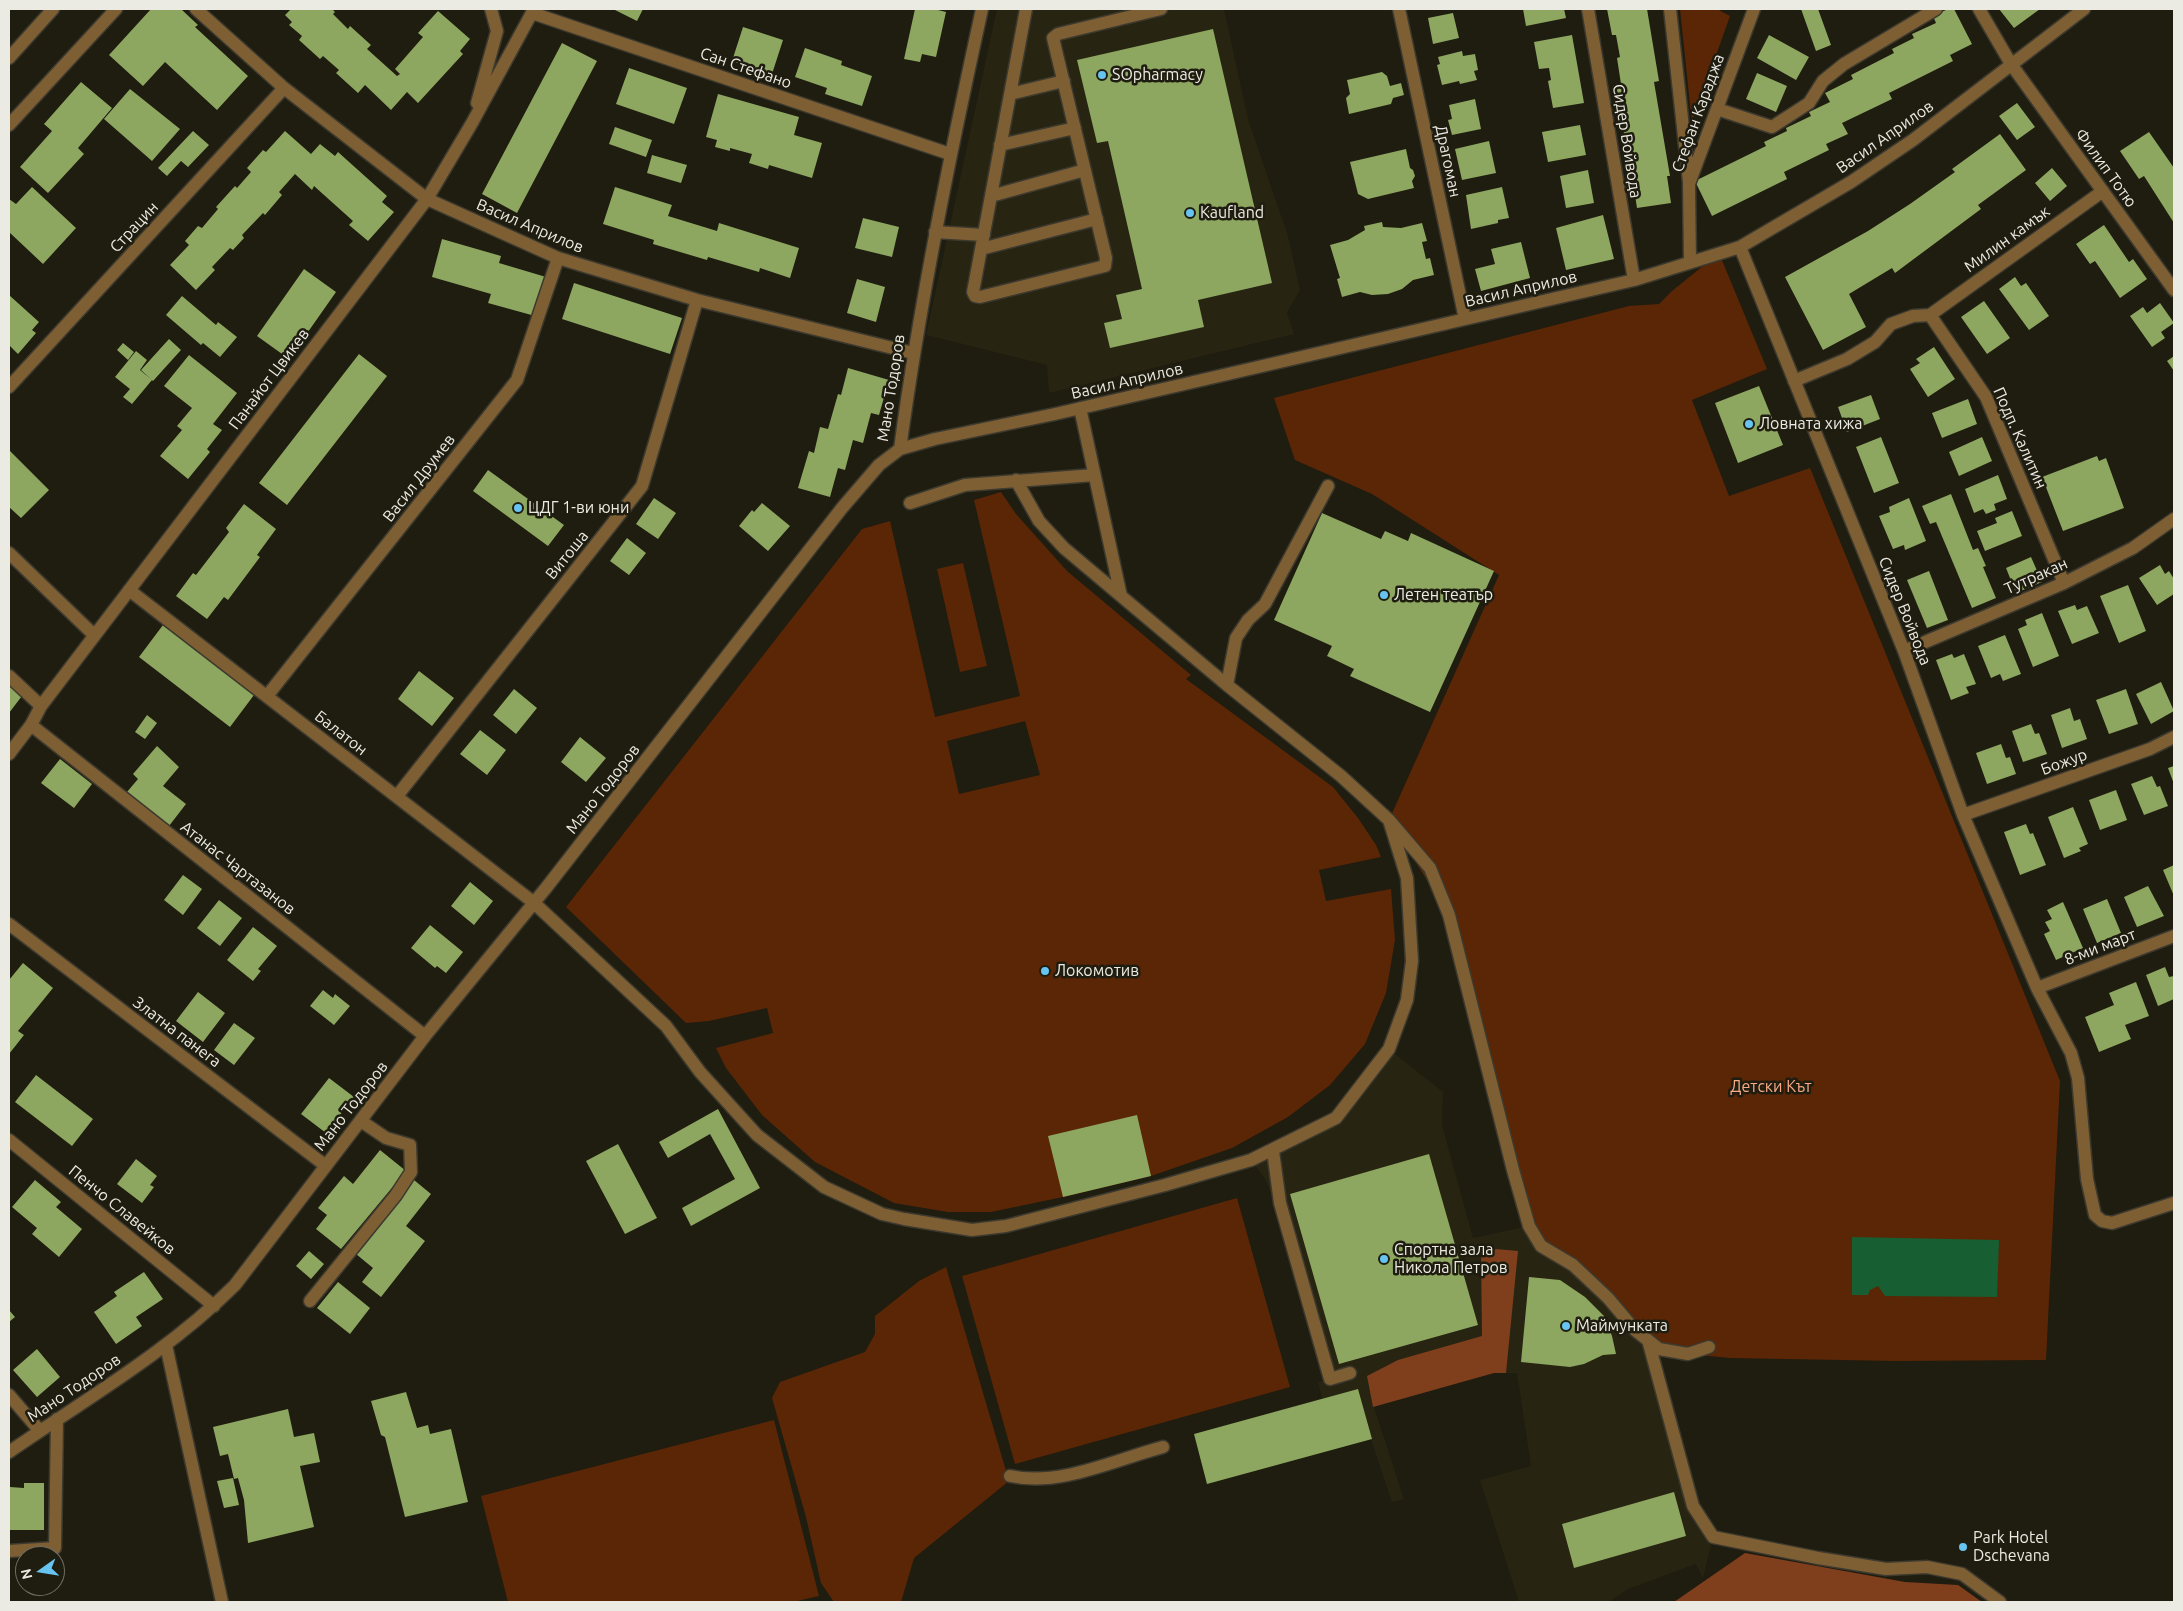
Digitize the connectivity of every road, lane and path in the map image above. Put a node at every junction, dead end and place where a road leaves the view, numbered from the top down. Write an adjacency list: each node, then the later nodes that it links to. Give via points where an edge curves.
1 (53, 9): 16 (street)
2 (116, 9): 23 (street)
3 (196, 9): 19 (street, Васил Априлов)
4 (491, 9): 22 (street, via 497,31)
5 (982, 9): 26 (street, Мано Тодоров)
6 (1026, 9): 20 (street)
7 (1161, 9): 18 (street, via 1055,35 1053,38)
8 (1399, 9): 43 (street, Драгоман)
9 (1588, 9): 39 (street, Сидер Войвода)
10 (1670, 9): 28 (street)
11 (1754, 9): 21 (street, Стефан Караджа)
12 (1936, 9): 21 (street, via 1844,64 1823,81 1809,104 1772,127)
13 (1979, 9): 17 (street, Филип Тотю)
14 (2084, 9): 17 (street, Васил Априлов)
15 (533, 11): 22 (street, Панайот Цвикев); 26 (street, Сан Стефано)
16 (9, 58)
17 (2012, 64): 29 (street, Филип Тотю); 35 (street, Васил Априлов, via 1913,140 1851,182)
18 (1064, 81): 20 (street); 24 (street)
19 (284, 88): 31 (street, Васил Априлов); 46 (street, Страцин)
20 (1010, 94): 25 (street)
21 (1717, 109): 28 (street, Стефан Караджа)
22 (472, 123): 31 (street, Панайот Цвикев)
23 (9, 125)
24 (1075, 128): 25 (street); 27 (street)
25 (1000, 146): 30 (street)
26 (950, 154): 33 (street, Мано Тодоров)
27 (1085, 170): 30 (street); 32 (street)
28 (1689, 184): 38 (street, Стефан Караджа)
29 (2103, 191): 40 (street, Филип Тотю); 42 (street, Милин камък)
30 (991, 196): 34 (street)
31 (427, 199): 37 (street, Васил Априлов); 56 (street, Панайот Цвикев)
32 (1097, 218): 36 (street); 36 (street, via 1105,266 980,297 973,292)
33 (935, 232): 34 (street); 44 (street, Мано Тодоров)
34 (984, 235): 36 (street)
35 (1740, 247): 38 (street, Васил Априлов); 45 (street, Сидер Войвода)
36 (981, 249)
37 (558, 258): 41 (street, Васил Априлов); 62 (street, Васил Друмев, via 517,380)
38 (1690, 262): 39 (street, Васил Априлов)
39 (1634, 280): 43 (street, Васил Априлов)
40 (2174, 290)
41 (697, 300): 44 (street, Васил Априлов); 67 (street, Витоша, via 642,486)
42 (1930, 315): 45 (street, via 1913,316 1891,324 1875,342 1847,359); 55 (street, Подп. Калитин, via 1986,397)
43 (1465, 320): 47 (street, Васил Априлов)
44 (913, 353): 48 (street, Мано Тодоров)
45 (1794, 381): 59 (street, Сидер Войвода)
46 (9, 387)
47 (1080, 408): 48 (street, Васил Априлов); 49 (street)
48 (900, 449): 70 (street, Мано Тодоров, via 878,465 842,508)
49 (1094, 475): 50 (street); 57 (street)
50 (1016, 480): 52 (street, via 965,485); 57 (street, via 1040,521 1064,548)
51 (1328, 486): 61 (street, via 1264,604 1236,638)
52 (910, 503)
53 (2174, 519): 55 (street, Тутракан, via 2133,548)
54 (9, 553): 58 (street)
55 (2064, 582): 59 (street, Тутракан)
56 (129, 590): 58 (street, Панайот Цвикев); 62 (street, Балатон)
57 (1122, 596): 61 (street)
58 (94, 636): 63 (street, Панайот Цвикев)
59 (1904, 651): 68 (street, Сидер Войвода)
60 (9, 676): 63 (street)
61 (1227, 685): 69 (street, via 1341,776)
62 (267, 696): 67 (street, Балатон)
63 (41, 706): 64 (street, Панайот Цвикев)
64 (31, 725): 66 (street, Панайот Цвикев); 74 (street, Атанас Чартазанов)
65 (2174, 737): 68 (street, Божур, via 2150,749)
66 (9, 754)
67 (397, 796): 70 (street, Балатон)
68 (1963, 815): 73 (street, Сидер Войвода)
69 (1389, 820): 77 (street, Балатон, via 1406,878 1412,961 1407,1000 1390,1049 1336,1118); 82 (street, via 1430,868 1449,915 1529,1226 1541,1246 1573,1265)
70 (533, 902): 74 (street, Мано Тодоров); 77 (street, Балатон, via 666,1026 700,1072 757,1135 824,1187 882,1214 972,1230 1006,1226 1165,1185)
71 (9, 924): 78 (street, Златна панега)
72 (2174, 936): 73 (street, 8-ми март)
73 (2038, 988): 79 (street, Сидер Войвода, via 2071,1053 2078,1078 2087,1179 2095,1216 2112,1223)
74 (425, 1036): 75 (street, Мано Тодоров)
75 (361, 1121): 78 (street, Мано Тодоров); 80 (street, via 386,1138 410,1145 412,1172)
76 (9, 1140): 81 (street, Пенчо Славейков)
77 (1273, 1151): 85 (street, via 1280,1203 1330,1379)
78 (326, 1166): 81 (street, Мано Тодоров, via 235,1284)
79 (2174, 1203)
80 (310, 1300)
81 (214, 1306): 83 (street, Мано Тодоров)
82 (1648, 1340): 84 (street, via 1659,1349 1688,1354); 94 (street, via 1693,1506 1713,1537 1876,1567 1928,1567 1962,1574)
83 (166, 1345): 87 (street, Мано Тодоров); 93 (street)
84 (1708, 1347)
85 (1350, 1373)
86 (9, 1395): 88 (street)
87 (57, 1419): 88 (street, Мано Тодоров); 92 (street, via 54,1548)
88 (40, 1431): 90 (street, Мано Тодоров)
89 (1163, 1447): 91 (street, via 1064,1476 1027,1479)
90 (9, 1452)
91 (1010, 1476)
92 (9, 1551)
93 (222, 1602)
94 (2000, 1602)

